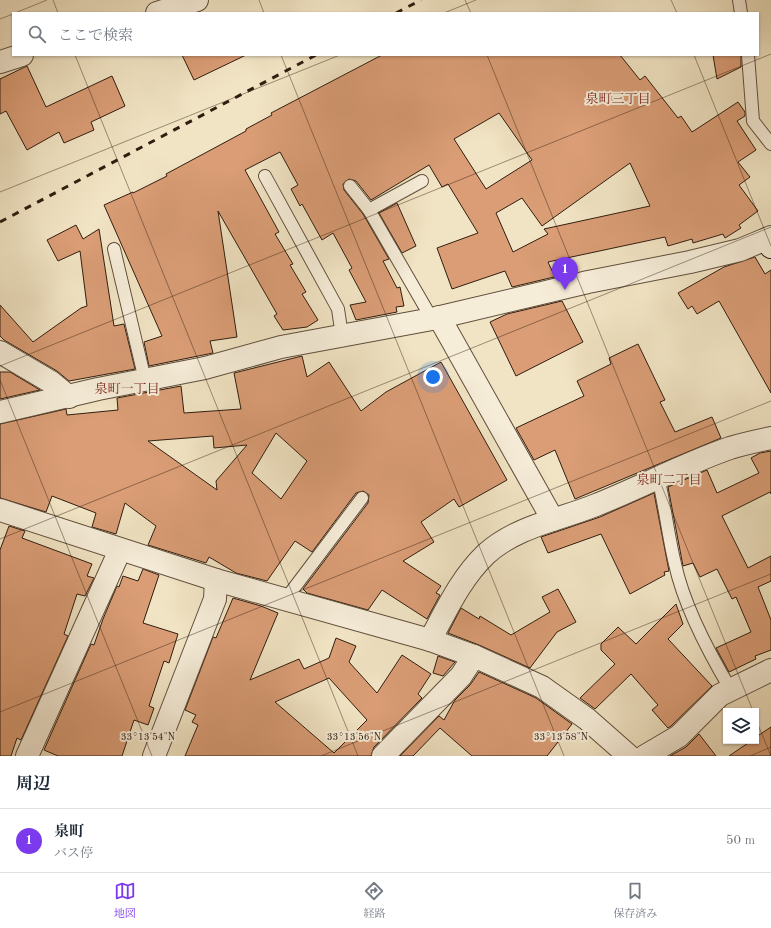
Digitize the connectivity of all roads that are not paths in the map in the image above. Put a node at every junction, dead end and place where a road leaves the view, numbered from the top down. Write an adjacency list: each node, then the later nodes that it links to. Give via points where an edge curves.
1 (197, 0): 3 (street)
2 (739, 0): 4 (lane)
3 (160, 12)
4 (741, 12)
5 (19, 56): 7 (street)
6 (748, 56): 8 (lane, via 754,121)
7 (0, 62)
8 (771, 144)
9 (264, 176): 16 (lane, via 338,309)
10 (422, 181): 12 (lane)
11 (350, 186): 12 (lane)
12 (369, 210): 15 (lane)
13 (770, 241): 15 (street, via 690,262 588,282)
14 (114, 249): 18 (lane)
15 (435, 318): 16 (street); 25 (street)
16 (342, 336): 18 (street, via 281,347 205,368)
17 (0, 352): 19 (street, via 51,382)
18 (145, 380): 19 (street)
19 (69, 397): 20 (street)
20 (0, 412)
21 (771, 438): 22 (street, via 730,448)
22 (658, 477): 25 (street, via 596,506); 32 (lane, via 675,565 683,592 712,658)
23 (362, 498): 28 (lane)
24 (2, 516): 26 (street)
25 (552, 520): 29 (street, via 508,537 486,554 463,580)
26 (120, 550): 27 (street); 33 (street)
27 (216, 580): 28 (street); 34 (street, via 215,599)
28 (285, 600): 29 (street)
29 (430, 640): 30 (street)
30 (474, 656): 35 (street, via 461,676); 36 (street, via 542,687)
31 (771, 670): 32 (street)
32 (730, 690): 37 (street, via 720,695 679,736)
33 (27, 756)
34 (154, 756)
35 (383, 756)
36 (629, 756)
37 (645, 756)

